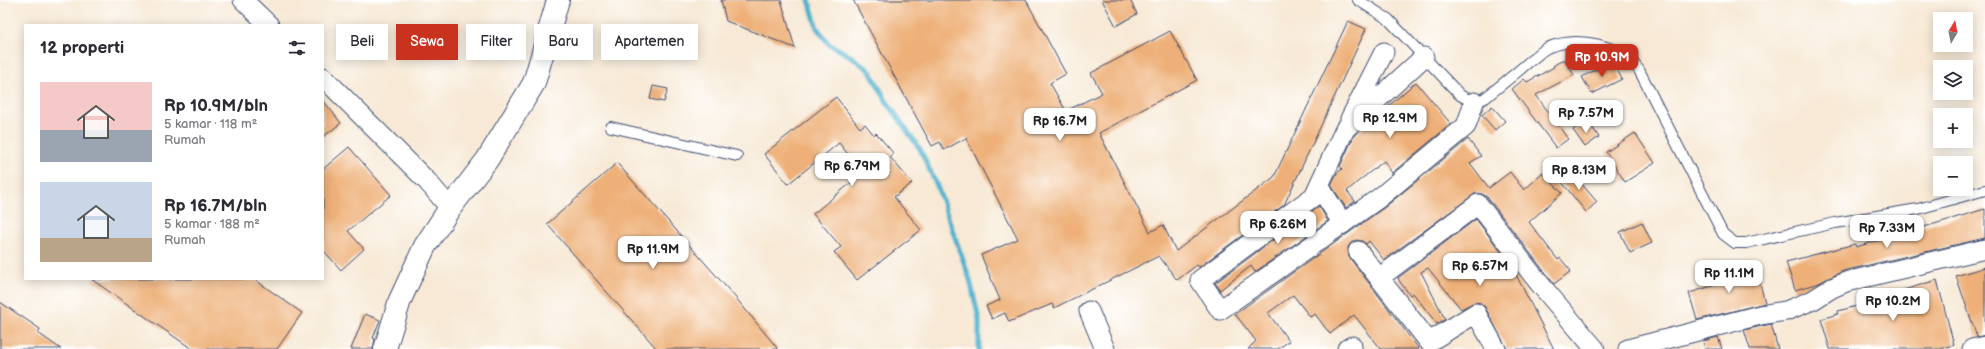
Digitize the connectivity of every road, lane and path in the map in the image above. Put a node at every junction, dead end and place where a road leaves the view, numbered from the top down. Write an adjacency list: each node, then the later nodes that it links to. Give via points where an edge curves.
1 (243, 0): 4 (street)
2 (558, 0): 14 (street, via 534,83 487,160)
3 (1358, 0): 6 (lane, via 1388,19)
4 (268, 24)
5 (1384, 52): 10 (street)
6 (1424, 57): 8 (lane, via 1460,95); 10 (street)
7 (324, 78): 14 (street, via 427,181)
8 (1474, 102): 13 (lane, via 1485,98 1546,48 1568,42 1587,42 1621,53 1632,60 1639,70 1723,234 1734,243 1746,243 1835,223 1918,209); 15 (street, via 1466,126 1379,198)
9 (611, 127): 11 (lane)
10 (1345, 129): 12 (street)
11 (737, 156)
12 (1319, 186): 15 (street); 15 (street, via 1314,196 1200,280 1220,310)
13 (1985, 190)
14 (450, 208): 21 (street, via 425,246 413,271 400,300)
15 (1343, 224)
16 (1985, 249): 25 (street, via 1846,282 1786,311 1760,315)
17 (1358, 252): 18 (street)
18 (1379, 278): 23 (street, via 1429,342 1476,313); 24 (street, via 1478,204 1539,283)
19 (1089, 312): 22 (street)
20 (1985, 346): 26 (street)
21 (384, 349)
22 (1105, 349)
23 (1496, 349)
24 (1595, 349)
25 (1628, 349)
26 (1972, 349)

